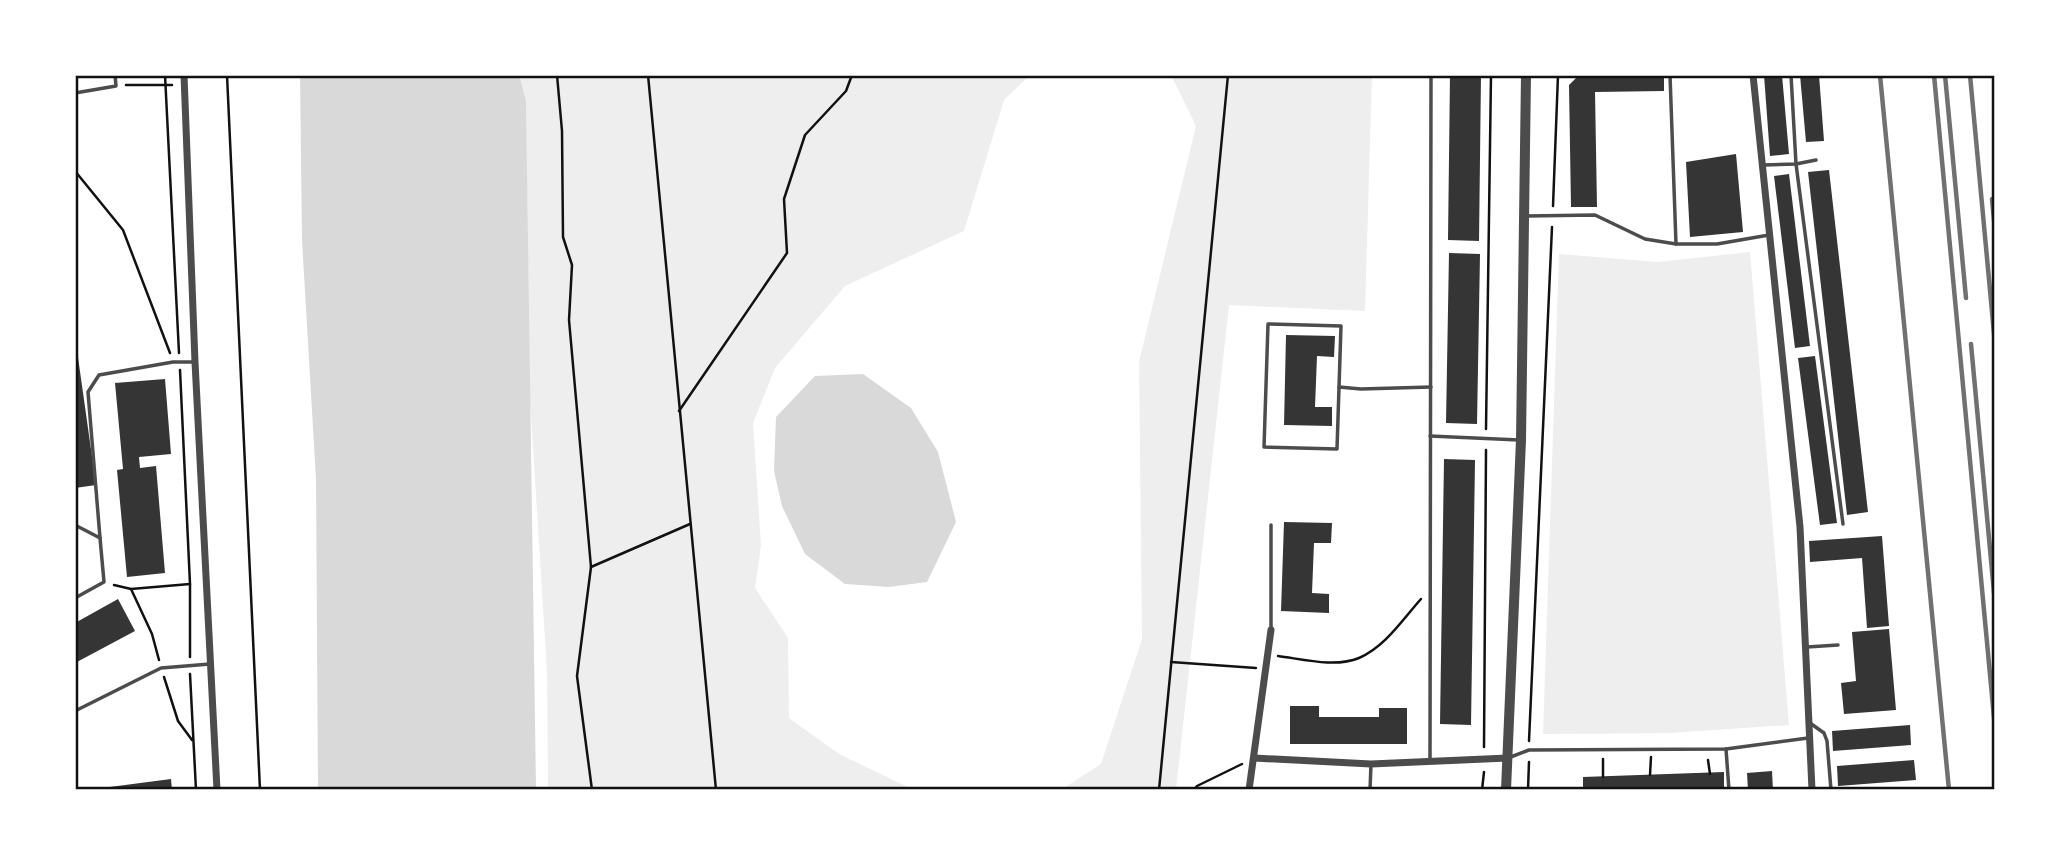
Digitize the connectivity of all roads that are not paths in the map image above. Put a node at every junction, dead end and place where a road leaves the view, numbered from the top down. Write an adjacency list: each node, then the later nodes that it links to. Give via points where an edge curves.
1 (114, 75): 8 (lane, via 116,86)
2 (184, 75): 15 (street)
3 (1431, 75): 17 (lane)
4 (1526, 75): 12 (street)
5 (1670, 75): 14 (lane)
6 (1753, 75): 11 (street)
7 (1791, 75): 10 (lane)
8 (75, 93)
9 (1816, 160): 10 (lane)
10 (1796, 164): 11 (lane); 20 (lane)
11 (1764, 165): 13 (street)
12 (1525, 216): 14 (lane, via 1595,215 1646,239); 19 (street)
13 (1771, 234): 14 (lane, via 1717,244); 27 (street)
14 (1676, 244)
15 (195, 362): 23 (lane, via 99,375 88,392); 28 (street)
16 (1339, 387): 16 (lane, via 1337,449 1264,447 1268,324 1341,326); 17 (lane)
17 (1431, 387): 18 (lane)
18 (1430, 436): 19 (lane); 35 (lane)
19 (1521, 440): 34 (street)
20 (1843, 524)
21 (75, 525): 23 (lane)
22 (1271, 525): 25 (lane)
23 (100, 538): 24 (lane, via 104,582)
24 (75, 597)
25 (1271, 630): 33 (street)
26 (1838, 645): 27 (lane)
27 (1807, 647): 30 (street)
28 (212, 664): 29 (lane, via 161,668); 37 (street)
29 (75, 711)
30 (1808, 722): 31 (street); 43 (lane, via 1824,733 1827,741)
31 (1808, 738): 32 (lane); 42 (street)
32 (1726, 749): 34 (lane, via 1529,750); 41 (lane)
33 (1254, 758): 36 (street); 38 (street)
34 (1508, 758): 35 (street); 40 (street)
35 (1430, 762): 36 (street)
36 (1371, 764): 39 (lane)
37 (217, 790)
38 (1249, 790)
39 (1370, 790)
40 (1506, 790)
41 (1729, 790)
42 (1812, 790)
43 (1831, 790)

